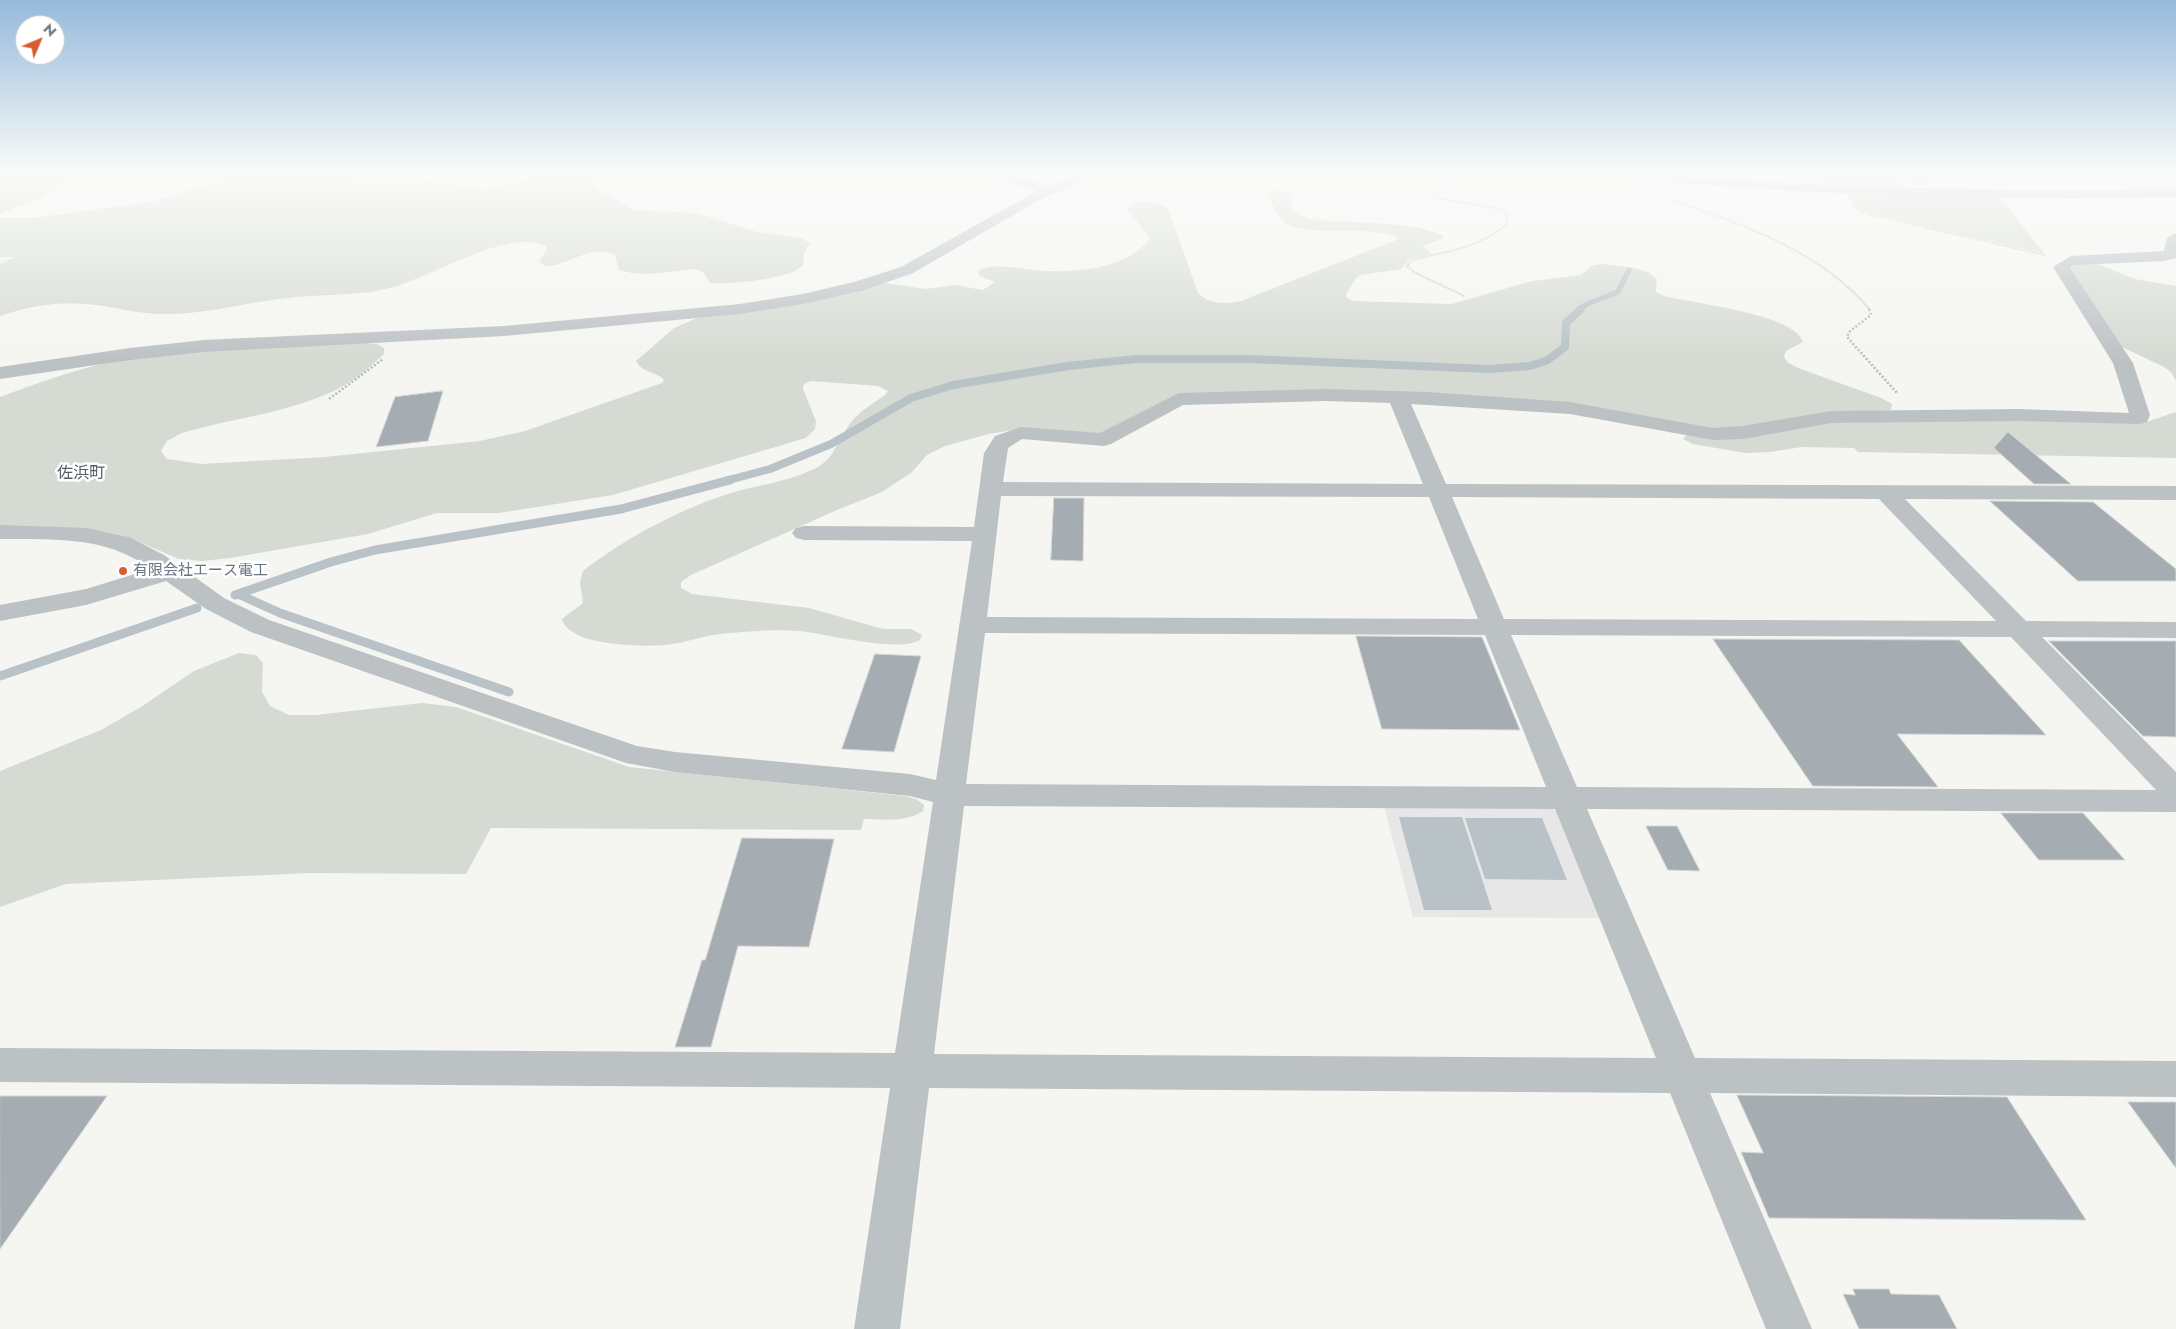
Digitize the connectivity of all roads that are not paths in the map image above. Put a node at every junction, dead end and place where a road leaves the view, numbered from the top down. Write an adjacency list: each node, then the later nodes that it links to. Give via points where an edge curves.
1 (968, 237): 3 (street, via 926,261 884,278 832,293 740,309 504,331 204,346)
2 (2176, 238): 4 (street, via 2172,242 2171,254 2164,256 2071,261 2061,267 2123,364 2140,418 2019,415 1832,417 1731,435 1703,433 1570,408)
3 (0, 373)
4 (1398, 397): 5 (street, via 1326,395 1178,399 1104,440 1033,433 1008,436 996,447); 6 (street)
5 (991, 489): 6 (street); 11 (street)
6 (1438, 491): 7 (street); 15 (street)
7 (1885, 492): 8 (street); 16 (street)
8 (2176, 494)
9 (0, 532): 12 (street, via 65,534 116,541 135,548)
10 (804, 533): 11 (street)
11 (985, 534): 14 (street)
12 (169, 570): 13 (street, via 149,579 71,599); 19 (street, via 208,600 253,623 637,756 910,785)
13 (0, 613)
14 (972, 625): 15 (street); 19 (street)
15 (1495, 627): 16 (street); 20 (street)
16 (2019, 629): 17 (street); 18 (street)
17 (2176, 630)
18 (2176, 791)
19 (950, 795): 20 (street); 23 (street)
20 (1566, 798): 21 (street); 24 (street)
21 (2176, 801)
22 (0, 1065): 23 (street)
23 (912, 1071): 24 (street); 26 (street)
24 (1683, 1076): 25 (street); 27 (street)
25 (2176, 1079)
26 (877, 1329)
27 (1790, 1329)

